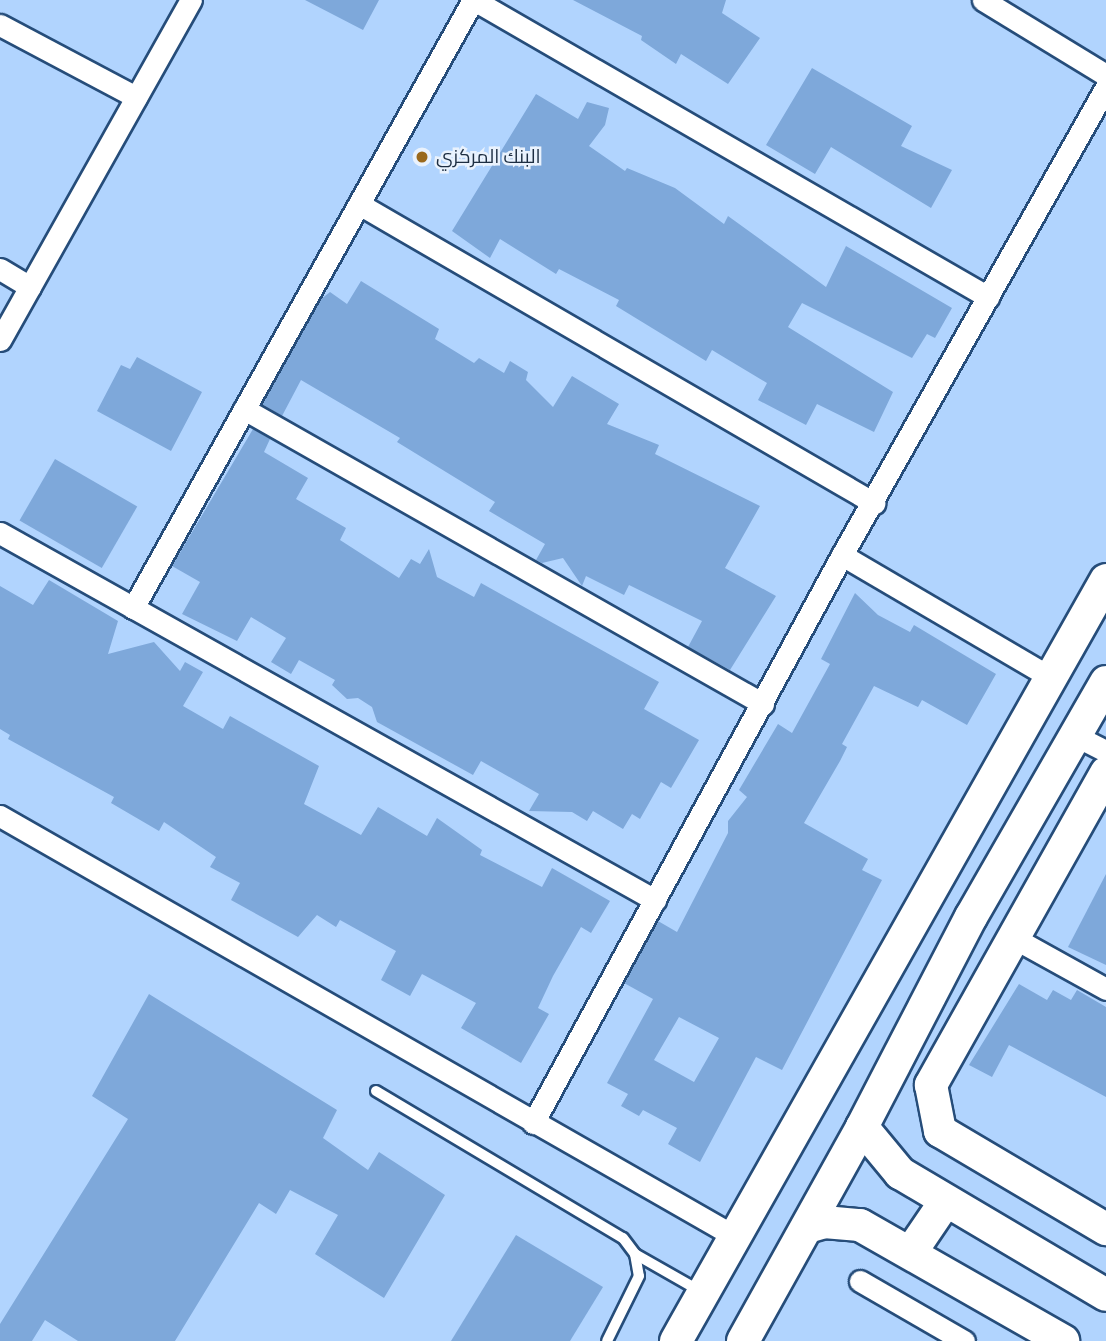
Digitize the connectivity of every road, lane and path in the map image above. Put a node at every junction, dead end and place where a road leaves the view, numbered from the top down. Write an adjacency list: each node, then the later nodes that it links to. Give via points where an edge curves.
1 (191, 0): 7 (street)
2 (474, 0): 8 (street); 11 (street)
3 (983, 0): 5 (street)
4 (0, 25): 7 (street)
5 (1106, 75)
6 (1106, 87): 11 (street)
7 (136, 97): 10 (street)
8 (359, 204): 13 (street); 14 (street)
9 (0, 270): 10 (street)
10 (30, 287): 12 (street)
11 (988, 297): 14 (street)
12 (0, 340)
13 (244, 409): 18 (street); 21 (street)
14 (874, 503): 16 (street)
15 (0, 533): 18 (street)
16 (842, 555): 19 (street); 21 (street)
17 (1106, 580): 19 (main road)
18 (133, 608): 26 (street)
19 (1052, 678): 35 (main road)
20 (1106, 682): 22 (main road)
21 (763, 704): 26 (street)
22 (1076, 736): 23 (street); 31 (main road, via 971,917)
23 (1106, 751)
24 (1106, 774): 27 (main road)
25 (0, 816): 30 (street)
26 (655, 900): 30 (street)
27 (1014, 938): 28 (street); 34 (main road, via 931,1086 940,1131)
28 (1106, 989)
29 (376, 1091): 37 (lane, via 603,1223)
30 (533, 1123): 35 (street)
31 (862, 1127): 32 (main road, via 888,1163); 33 (main road)
32 (945, 1202): 36 (main road); 40 (main road)
33 (807, 1227): 36 (main road, via 824,1222 860,1225); 43 (main road)
34 (1106, 1229)
35 (736, 1237): 39 (main road)
36 (911, 1252): 45 (main road)
37 (635, 1254): 39 (lane); 41 (lane, via 639,1276)
38 (860, 1281): 44 (street)
39 (704, 1293): 42 (main road)
40 (1106, 1295)
41 (607, 1341)
42 (676, 1341)
43 (743, 1341)
44 (964, 1341)
45 (1063, 1341)

